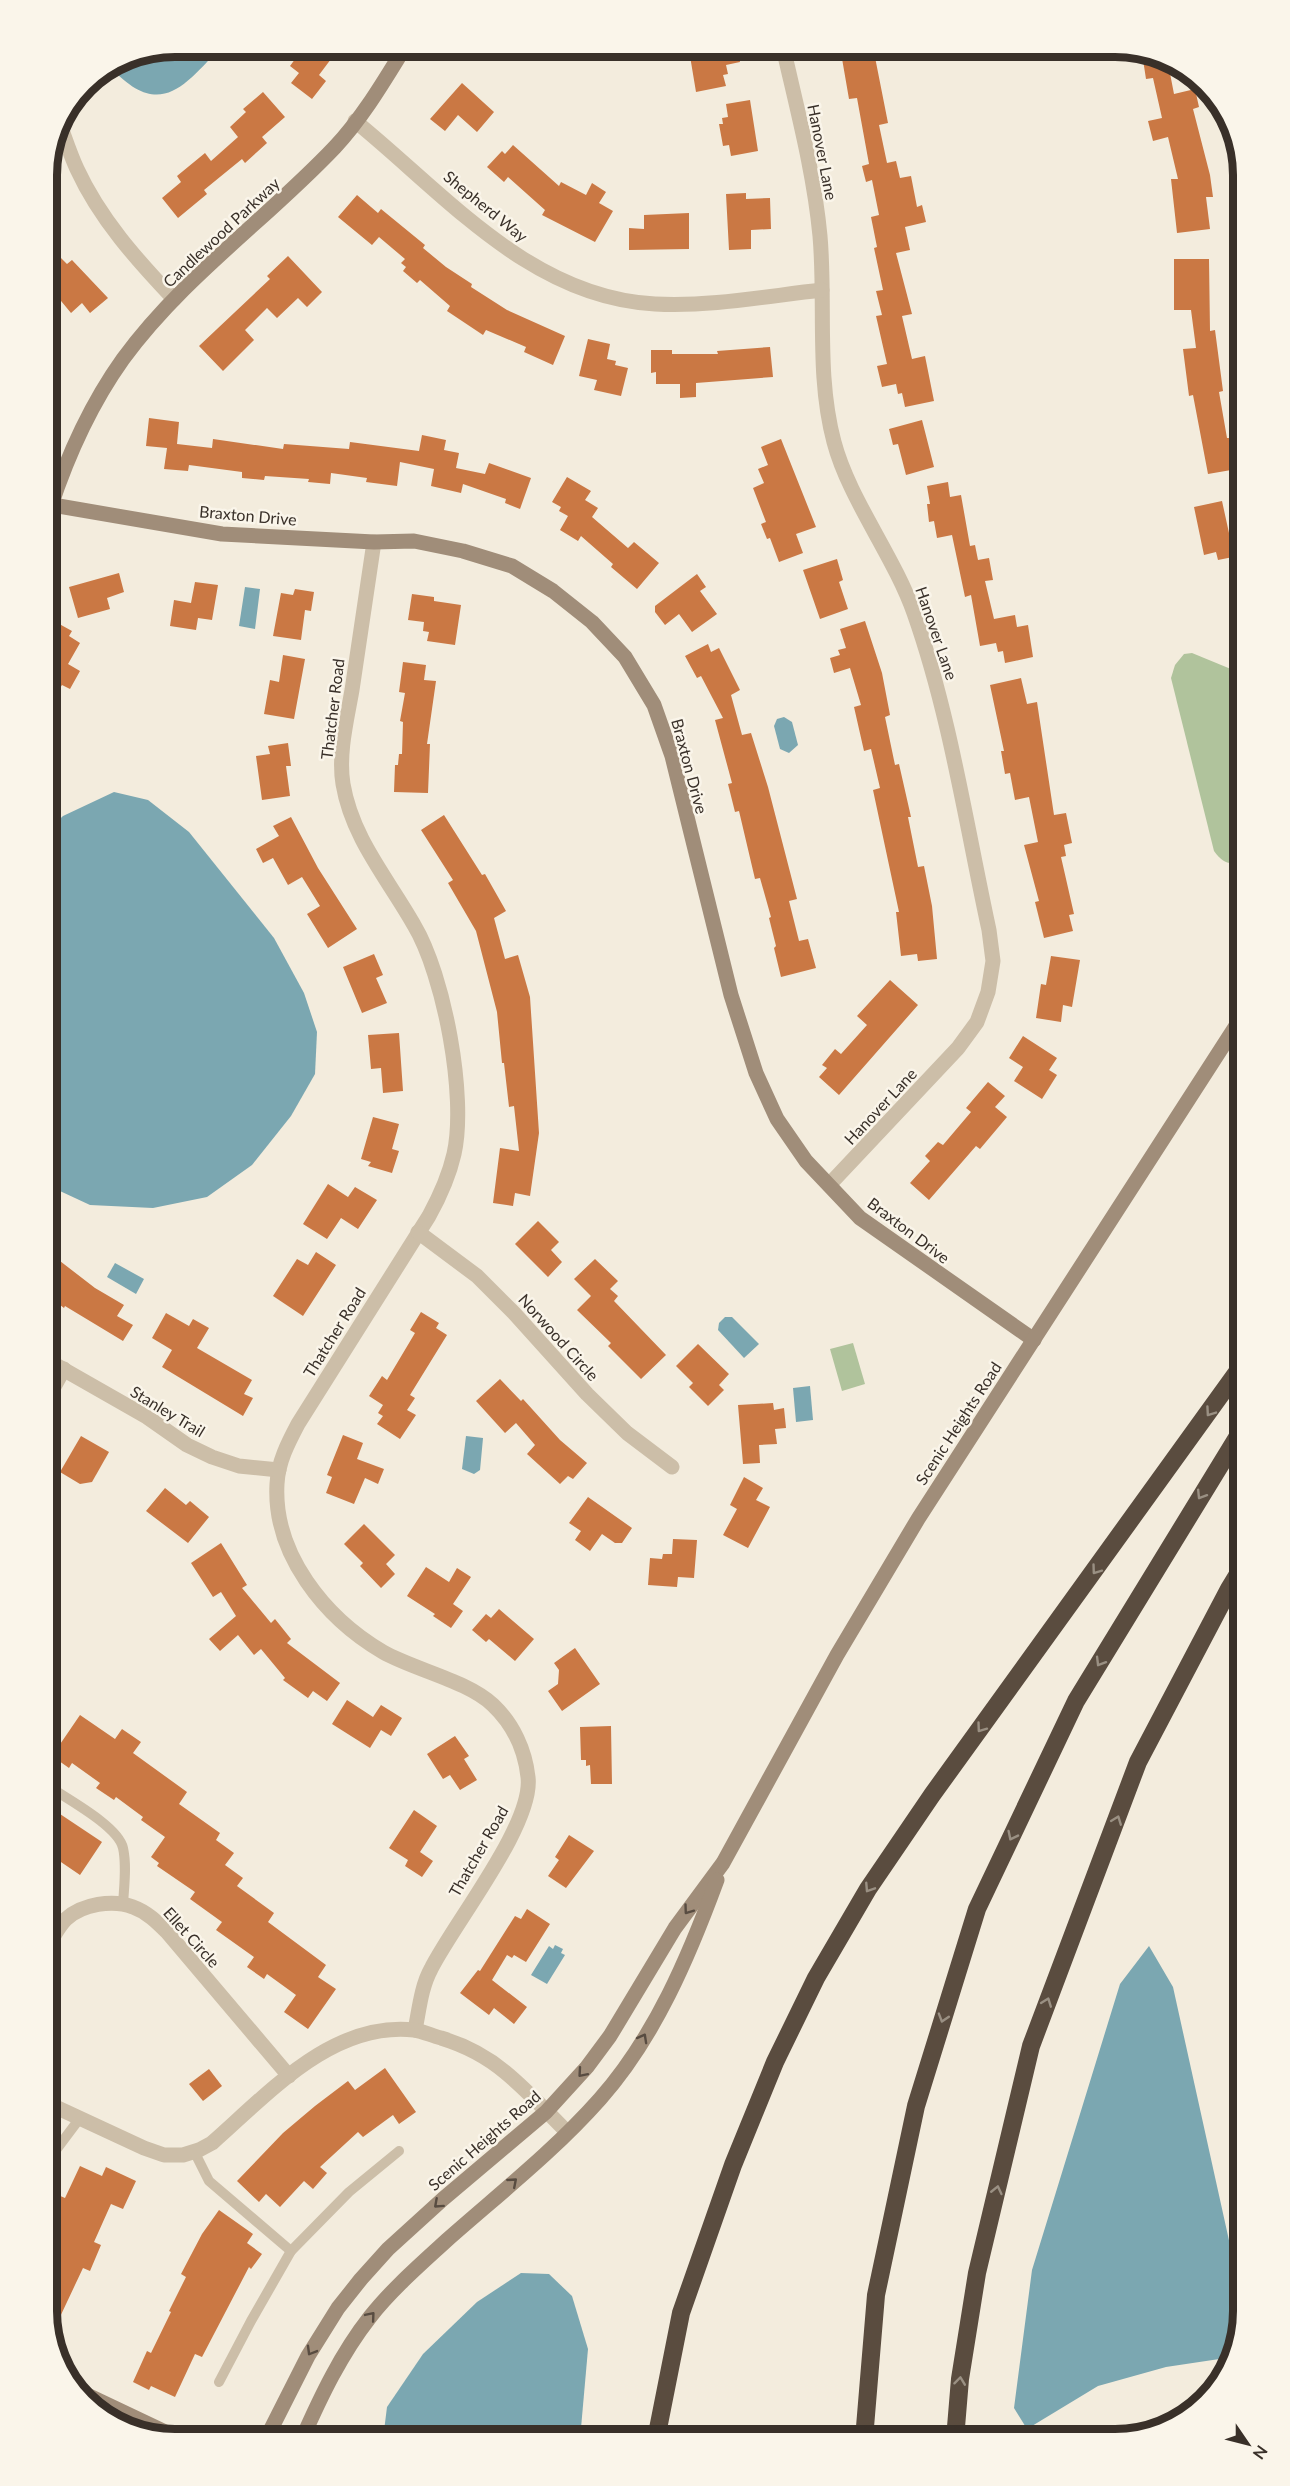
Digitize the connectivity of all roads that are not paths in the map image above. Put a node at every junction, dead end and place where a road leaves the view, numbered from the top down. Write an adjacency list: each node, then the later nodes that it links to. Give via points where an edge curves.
1 (398, 57): 3 (street, Candlewood Parkway)
2 (785, 57): 5 (street, Hanover Lane, via 820,236)
3 (355, 121): 5 (street, Shepherd Way, via 496,241 554,278 603,295 654,304 705,303); 6 (street, Candlewood Parkway, via 293,189 205,266)
4 (64, 135): 6 (street, via 77,170 104,218)
5 (822, 290): 11 (street, Hanover Lane, via 824,373 834,444 905,591 927,650 993,961 988,992 977,1022 958,1048)
6 (174, 299): 7 (street, Candlewood Parkway, via 124,359 91,410)
7 (57, 484)
8 (57, 510): 9 (street, Braxton Drive, via 222,534)
9 (374, 542): 11 (street, Braxton Drive, via 414,542 512,566 553,591 592,622 625,657 654,705 672,756 731,995 756,1073 777,1119 806,1161); 12 (street, Thatcher Road, via 345,730 342,782 360,838 416,926 431,959 448,1028 457,1099 455,1152 440,1197)
10 (1233, 1032): 13 (street, Scenic Heights Road)
11 (829, 1185): 13 (street, Braxton Drive, via 883,1236)
12 (418, 1232): 19 (street, Norwood Circle, via 477,1276 587,1394 627,1433); 20 (street, Thatcher Road, via 298,1424)
13 (1034, 1340): 23 (street, Scenic Heights Road, via 918,1519 837,1655)
14 (57, 1365): 15 (street, Stanley Trail)
15 (64, 1369): 17 (street); 20 (street, Stanley Trail, via 212,1457 239,1466)
16 (1233, 1379): 41 (highway, one-way to 41, via 932,1795 868,1889 816,1978 775,2062 733,2165 681,2313)
17 (57, 1381)
18 (1233, 1446): 42 (highway, one-way to 42, via 1076,1701 976,1910 911,2128 876,2295)
19 (672, 1467)
20 (279, 1470): 26 (street, Thatcher Road, via 278,1517 287,1547 326,1605 352,1630 383,1651 492,1704 511,1726 523,1752 529,1779 525,1807 513,1834 429,1972)
21 (1233, 1583): 43 (highway, one-way to 21, via 977,2273 1031,2046 1138,1762)
22 (57, 1792): 24 (lane, via 113,1830 123,1846)
23 (723, 1863): 29 (street, Scenic Heights Road, one-way to 29, via 675,1928 610,2036); 31 (street, Scenic Heights Road, one-way to 23, via 601,2098 632,2058 694,1942)
24 (123, 1905): 25 (street, Ellet Circle, via 97,1904 81,1910 66,1919); 27 (street, Ellet Circle, via 133,1906 151,1917 167,1932)
25 (57, 1932)
26 (414, 2030): 27 (street, via 381,2031 346,2040); 29 (street, via 471,2049 504,2071)
27 (289, 2076): 33 (street, via 213,2143)
28 (57, 2108): 30 (street)
29 (546, 2112): 31 (street); 39 (street, Scenic Heights Road, one-way to 39, via 443,2199 361,2279 308,2356)
30 (80, 2118): 32 (lane); 33 (street, via 164,2155)
31 (567, 2132): 40 (street, Scenic Heights Road, one-way to 31, via 340,2358 371,2315 421,2264)
32 (57, 2148)
33 (194, 2151): 35 (lane, via 209,2181)
34 (399, 2151): 35 (lane, via 349,2192)
35 (291, 2251): 36 (lane)
36 (219, 2382)
37 (96, 2399): 38 (street)
38 (156, 2428)
39 (271, 2429)
40 (307, 2429)
41 (658, 2429)
42 (865, 2429)
43 (956, 2429)

